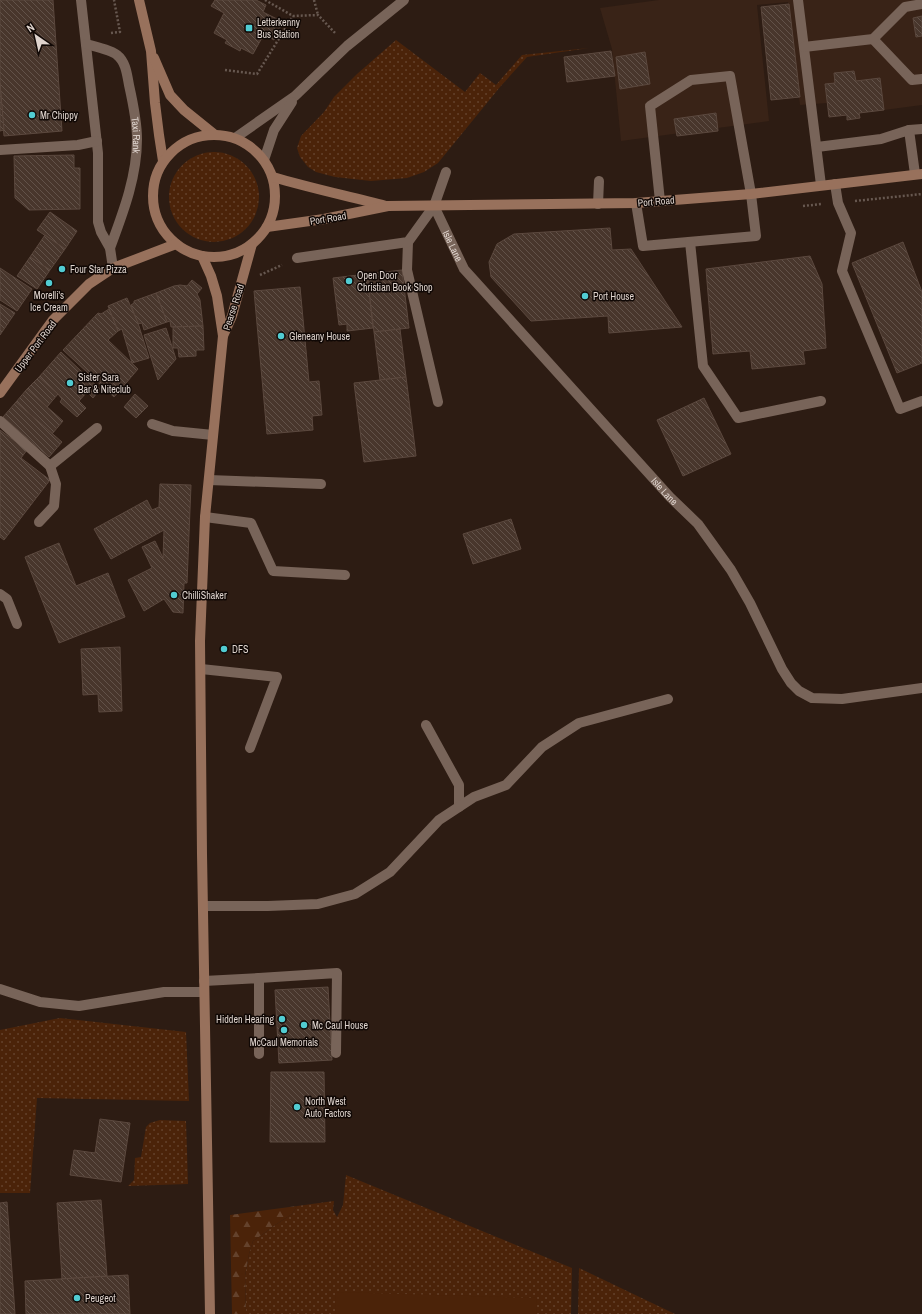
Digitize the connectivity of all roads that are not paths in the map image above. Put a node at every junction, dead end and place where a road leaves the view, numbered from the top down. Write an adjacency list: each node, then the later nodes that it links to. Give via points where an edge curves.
1 (81, 0): 7 (lane)
2 (139, 0): 9 (main road)
3 (404, 0): 11 (lane, via 347,46)
4 (798, 0): 8 (lane)
5 (922, 4): 6 (lane, via 905,7)
6 (873, 39): 8 (lane); 10 (lane, via 912,80)
7 (86, 44): 16 (lane); 38 (lane, Taxi Rank, via 117,54 123,62 134,106 137,140 135,161 126,204)
8 (804, 47): 17 (lane)
9 (151, 51): 14 (main road, via 170,95 184,110); 20 (main road, via 157,122)
10 (922, 79)
11 (295, 96): 15 (lane); 19 (lane, via 274,130)
12 (922, 129): 13 (lane)
13 (909, 130): 17 (lane, via 881,139); 22 (lane)
14 (215, 134): 15 (main road); 20 (main road, via 197,137 181,144)
15 (235, 138): 19 (main road, via 257,151)
16 (97, 141): 18 (lane, via 78,145); 38 (lane, via 98,222)
17 (817, 147): 26 (lane)
18 (0, 150)
19 (264, 160): 23 (main road)
20 (164, 161): 36 (main road, via 156,176 154,208 164,231)
21 (446, 172): 32 (lane)
22 (919, 174): 25 (main road, Port Road)
23 (273, 177): 31 (main road, Port Road); 33 (main road, via 276,201)
24 (599, 181): 30 (lane)
25 (835, 184): 26 (main road, Port Road); 45 (lane, via 838,203 851,233 842,271 900,409)
26 (821, 185): 27 (main road, Port Road)
27 (751, 194): 28 (main road, Port Road); 28 (lane, via 730,76 691,80 650,106); 35 (lane, via 756,236)
28 (660, 201): 29 (main road, Port Road)
29 (636, 203): 30 (main road, Port Road); 35 (lane, via 643,246)
30 (598, 204): 32 (main road, Port Road)
31 (388, 206): 32 (main road, Port Road); 33 (main road, Port Road)
32 (434, 206): 34 (lane); 60 (lane, Isle Lane, via 464,269 670,497 698,524 731,570 782,669 799,691 812,698 842,699)
33 (267, 227): 37 (main road)
34 (408, 242): 40 (lane); 46 (lane, via 407,270)
35 (690, 242): 44 (lane, via 703,366 738,418)
36 (176, 244): 39 (main road, via 188,252); 41 (main road, Upper Port Road)
37 (252, 244): 39 (main road, via 230,255); 42 (main road, Pearse Road, via 232,316)
38 (110, 248): 41 (lane)
39 (202, 256): 42 (main road, Pearse Road, via 217,296)
40 (297, 258)
41 (113, 268): 43 (main road, Upper Port Road, via 89,284 53,320)
42 (223, 336): 50 (main road)
43 (0, 393)
44 (821, 401)
45 (922, 401)
46 (438, 402)
47 (0, 421): 51 (lane)
48 (152, 424): 50 (lane, via 173,431)
49 (97, 428): 51 (lane)
50 (213, 435): 52 (main road)
51 (50, 466): 55 (lane, via 56,484 54,506)
52 (209, 480): 53 (lane); 54 (main road)
53 (320, 484)
54 (206, 517): 56 (lane, via 251,523 273,571); 59 (main road)
55 (39, 522)
56 (345, 575)
57 (0, 594): 58 (lane, via 6,600)
58 (17, 624)
59 (201, 669): 63 (lane, via 277,677); 65 (main road)
60 (922, 688)
61 (668, 699): 64 (lane, via 579,723 542,748 506,785 474,797)
62 (426, 725): 64 (lane, via 459,785)
63 (250, 748)
64 (459, 807): 65 (lane, via 439,820 390,872 355,894 318,904)
65 (203, 906): 67 (main road)
66 (259, 978): 67 (lane); 70 (lane, via 337,973); 71 (lane)
67 (204, 981): 69 (main road)
68 (0, 989): 69 (lane, via 40,1002 80,1006 164,992)
69 (204, 992): 72 (main road)
70 (336, 1053)
71 (259, 1054)
72 (210, 1314)

